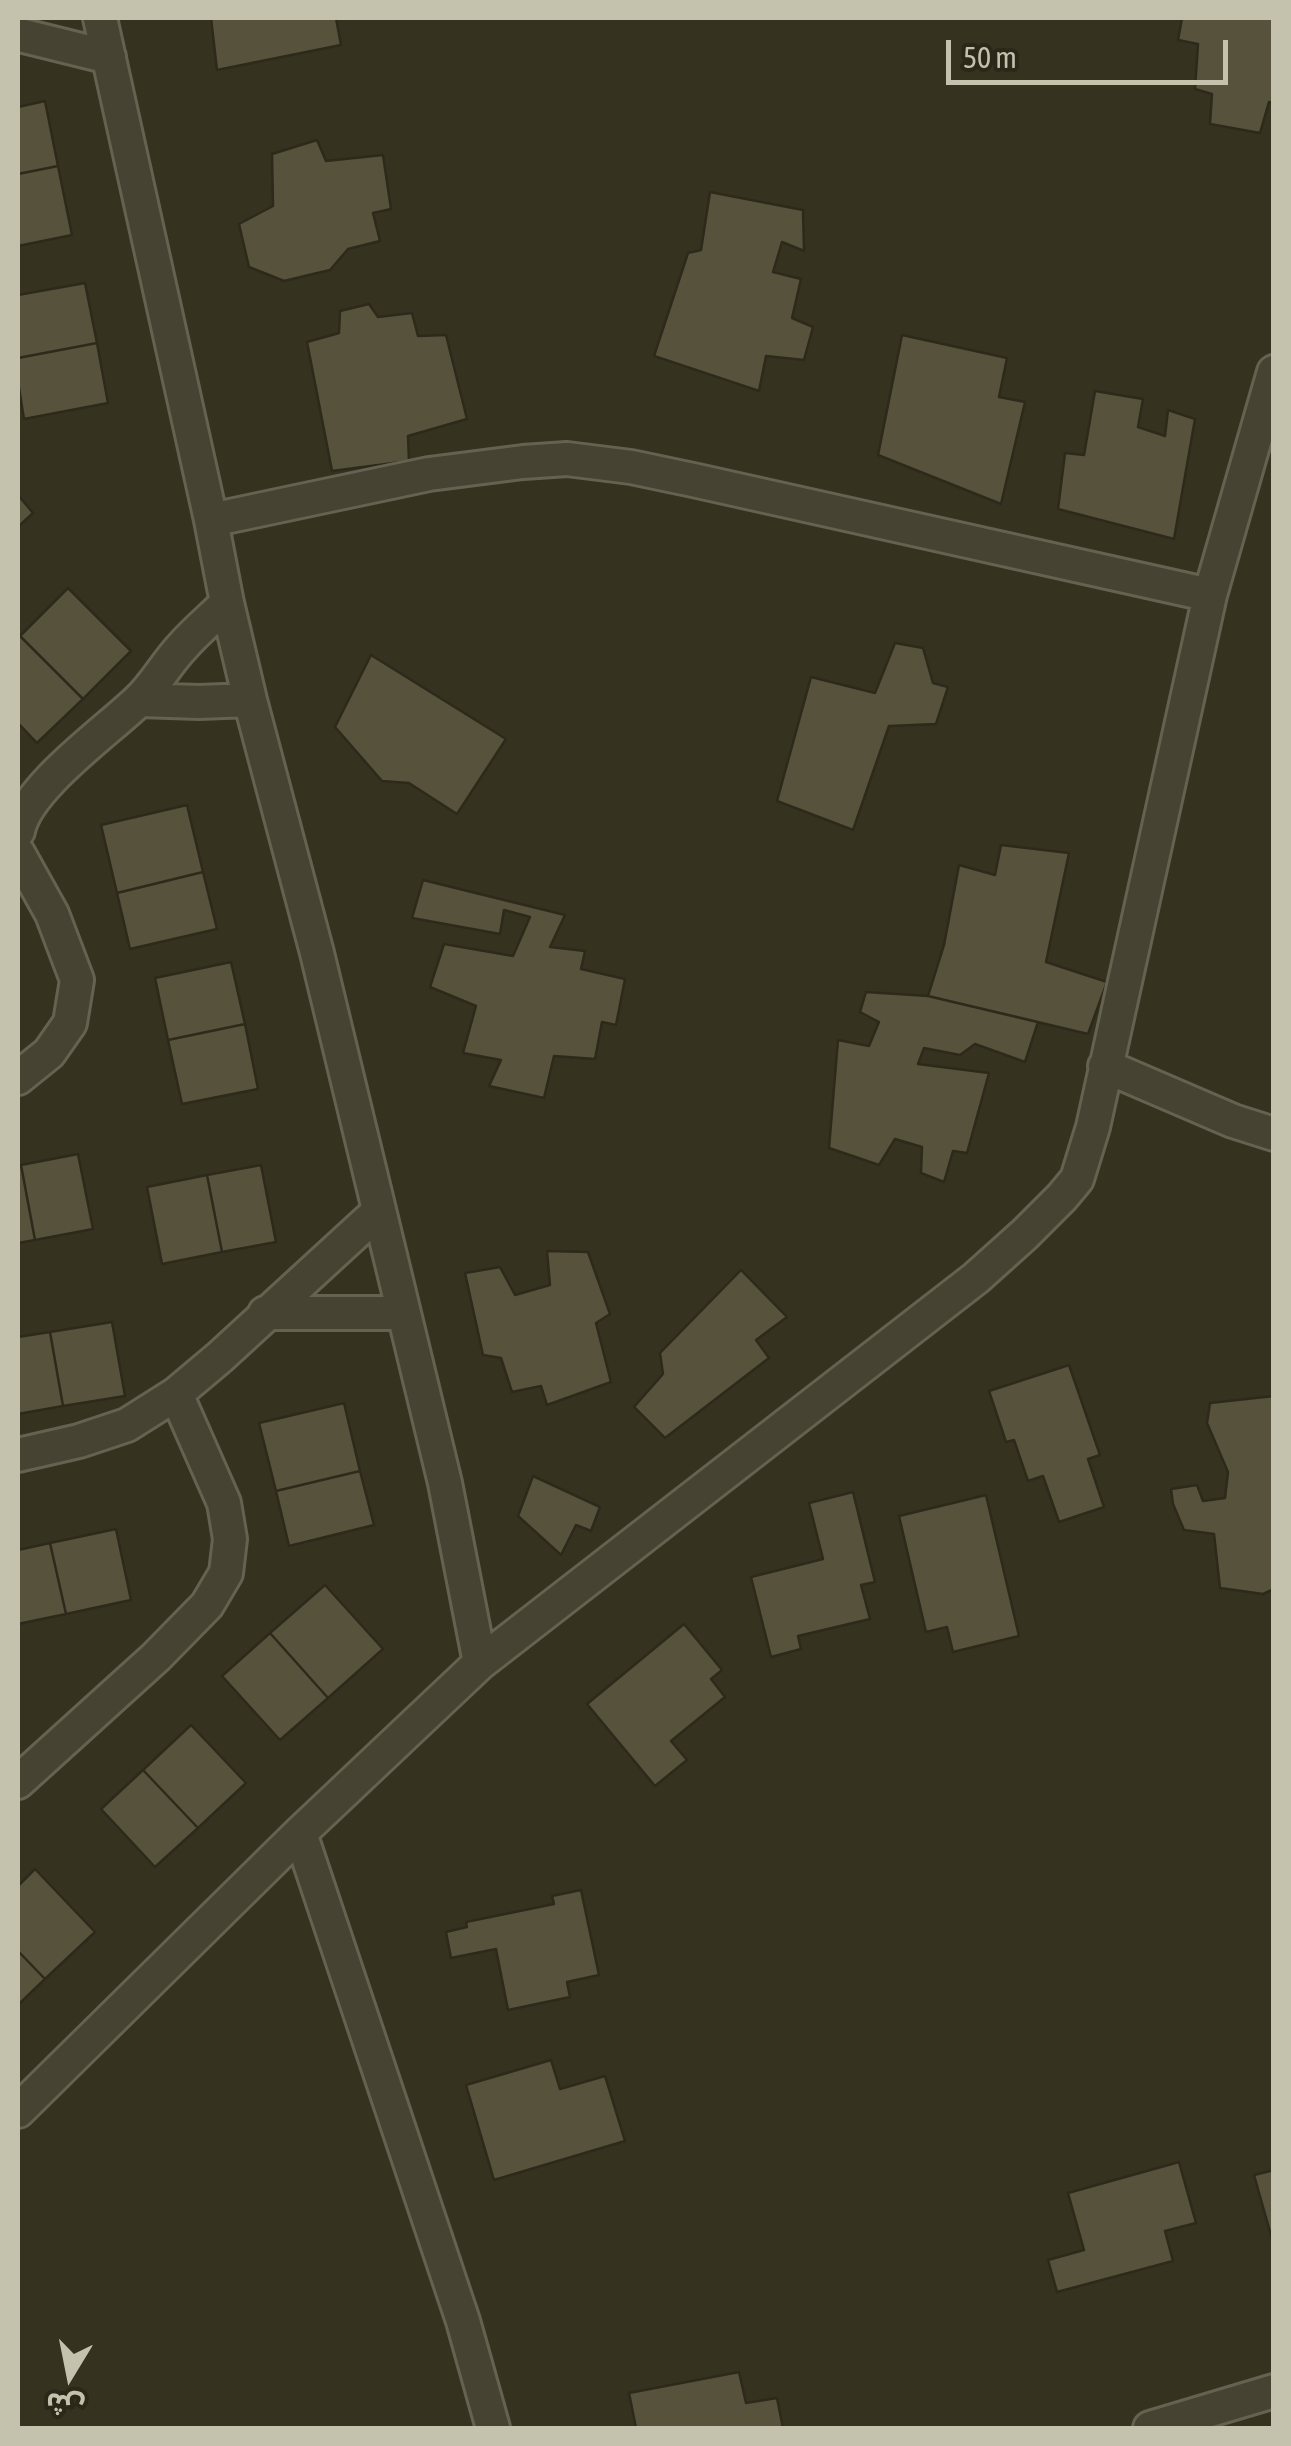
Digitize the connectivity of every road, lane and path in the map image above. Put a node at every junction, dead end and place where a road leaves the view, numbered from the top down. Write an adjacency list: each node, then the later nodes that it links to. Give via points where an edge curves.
1 (100, 18): 3 (street)
2 (28, 29): 3 (street)
3 (109, 57): 5 (street)
4 (1274, 372): 6 (street)
5 (212, 520): 6 (street, via 429,474 567,459 694,480); 7 (street)
6 (1210, 596): 12 (street)
7 (226, 603): 8 (street); 9 (street)
8 (140, 700): 9 (street); 10 (street, via 36,797)
9 (250, 700): 15 (street)
10 (18, 831)
11 (18, 853): 13 (street, via 52,914 77,980 70,1023 50,1052)
12 (1105, 1066): 14 (street); 20 (street, via 1076,1179 1025,1234)
13 (18, 1078)
14 (1274, 1134)
15 (378, 1212): 16 (street); 17 (street)
16 (266, 1313): 17 (street); 18 (street)
17 (403, 1313): 20 (street)
18 (176, 1394): 19 (street, via 127,1425); 21 (street, via 224,1503 226,1572 208,1606)
19 (18, 1455)
20 (480, 1663): 22 (street)
21 (18, 1782)
22 (300, 1833): 23 (street); 25 (street)
23 (18, 2111)
24 (1274, 2390): 26 (street)
25 (494, 2428)
26 (1150, 2428)

